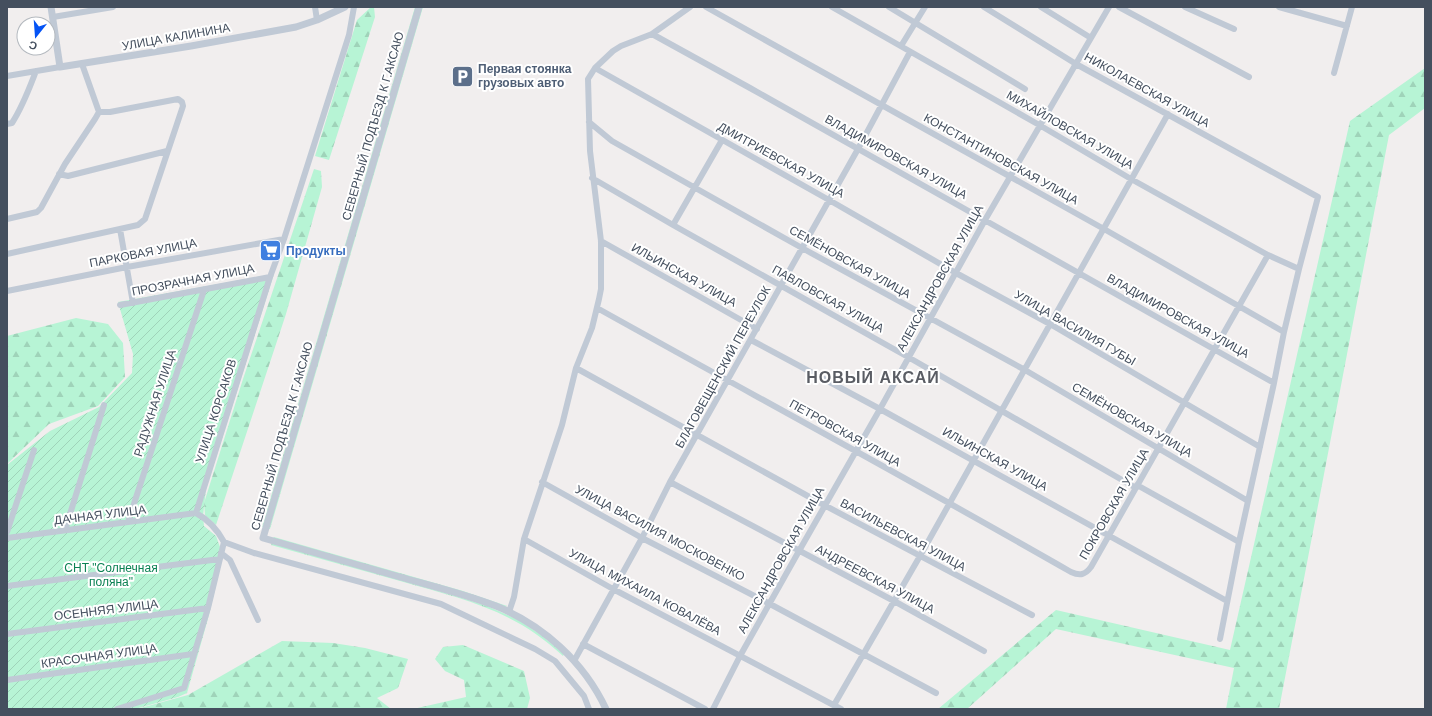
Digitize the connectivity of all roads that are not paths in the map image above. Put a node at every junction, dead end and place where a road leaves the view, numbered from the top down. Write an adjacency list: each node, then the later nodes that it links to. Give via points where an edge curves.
1 (113, 7): 18 (street)
2 (315, 7): 19 (street)
3 (345, 7): 19 (street, УЛИЦА КАЛИНИНА)
4 (354, 7): 57 (street, УЛИЦА КОРСАКОВ, via 349,35)
5 (419, 7): 121 (street, СЕВЕРНЫЙ ПОДЪЕЗД К Г.АКСАЮ, via 263,538 469,597)
6 (690, 7): 23 (street)
7 (706, 7): 37 (street, КОНСТАНТИНОВСКАЯ УЛИЦА)
8 (832, 7): 26 (street, МИХАЙЛОВСКАЯ УЛИЦА)
9 (889, 7): 20 (street)
10 (925, 7): 20 (street)
11 (984, 7): 29 (street, НИКОЛАЕВСКАЯ УЛИЦА)
12 (1041, 7): 25 (street)
13 (1109, 7): 25 (street, АЛЕКСАНДРОВСКАЯ УЛИЦА)
14 (1119, 7): 35 (street)
15 (1185, 7): 22 (street)
16 (1279, 7): 21 (street)
17 (1352, 7): 21 (street)
18 (56, 16)
19 (317, 20): 28 (street, УЛИЦА КАЛИНИНА, via 296,27)
20 (915, 22): 26 (street); 36 (street)
21 (1347, 26): 33 (street)
22 (1234, 29)
23 (652, 34): 31 (street, via 621,46); 44 (street, ВЛАДИМИРОВСКАЯ УЛИЦА)
24 (56, 38): 30 (street)
25 (1091, 38): 29 (street, АЛЕКСАНДРОВСКАЯ УЛИЦА)
26 (901, 46): 27 (street, МИХАЙЛОВСКАЯ УЛИЦА)
27 (910, 52): 37 (street, БЛАГОВЕЩЕНСКИЙ ПЕРЕУЛОК); 42 (street, МИХАЙЛОВСКАЯ УЛИЦА)
28 (82, 64): 30 (street, УЛИЦА КАЛИНИНА); 38 (street)
29 (1076, 64): 39 (street, НИКОЛАЕВСКАЯ УЛИЦА); 42 (street, АЛЕКСАНДРОВСКАЯ УЛИЦА)
30 (60, 67): 32 (street, УЛИЦА КАЛИНИНА)
31 (595, 68): 40 (street, via 588,79); 43 (street, ДМИТРИЕВСКАЯ УЛИЦА)
32 (36, 71): 34 (street, УЛИЦА КАЛИНИНА); 41 (street, via 27,97)
33 (1334, 73)
34 (7, 76)
35 (1249, 78)
36 (1025, 89)
37 (882, 105): 44 (street, БЛАГОВЕЩЕНСКИЙ ПЕРЕУЛОК); 47 (street, КОНСТАНТИНОВСКАЯ УЛИЦА)
38 (99, 112): 45 (street, via 178,99 182,106); 46 (street)
39 (1168, 114): 49 (street); 63 (street, НИКОЛАЕВСКАЯ УЛИЦА, via 1318,197)
40 (589, 122): 48 (street); 50 (street, СЕМЁНОВСКАЯ УЛИЦА, via 612,141)
41 (10, 123)
42 (1041, 126): 47 (street, АЛЕКСАНДРОВСКАЯ УЛИЦА); 49 (street, МИХАЙЛОВСКАЯ УЛИЦА)
43 (722, 140): 50 (street); 51 (street, ДМИТРИЕВСКАЯ УЛИЦА)
44 (858, 149): 51 (street, БЛАГОВЕЩЕНСКИЙ ПЕРЕУЛОК); 53 (street, ВЛАДИМИРОВСКАЯ УЛИЦА)
45 (167, 151): 46 (street, via 68,176); 56 (street, via 145,219 138,225)
46 (59, 174): 52 (street, via 37,212)
47 (1010, 176): 53 (street, АЛЕКСАНДРОВСКАЯ УЛИЦА); 55 (street, КОНСТАНТИНОВСКАЯ УЛИЦА)
48 (592, 178): 54 (street, ПАВЛОВСКАЯ УЛИЦА); 58 (street)
49 (1132, 179): 55 (street); 61 (street, МИХАЙЛОВСКАЯ УЛИЦА)
50 (694, 187): 54 (street); 59 (street, СЕМЁНОВСКАЯ УЛИЦА)
51 (829, 200): 59 (street, БЛАГОВЕЩЕНСКИЙ ПЕРЕУЛОК); 64 (street, ДМИТРИЕВСКАЯ УЛИЦА)
52 (7, 219)
53 (985, 220): 64 (street, АЛЕКСАНДРОВСКАЯ УЛИЦА); 65 (street, ВЛАДИМИРОВСКАЯ УЛИЦА)
54 (673, 225): 67 (street, ПАВЛОВСКАЯ УЛИЦА)
55 (1104, 228): 65 (street); 72 (street, КОНСТАНТИНОВСКАЯ УЛИЦА)
56 (120, 229): 60 (street); 62 (street)
57 (284, 239): 62 (street, ПАРКОВАЯ УЛИЦА); 66 (street, УЛИЦА КОРСАКОВ)
58 (600, 241): 73 (street, via 600,289); 76 (street, ИЛЬИНСКАЯ УЛИЦА)
59 (802, 248): 67 (street, БЛАГОВЕЩЕНСКИЙ ПЕРЕУЛОК); 74 (street, СЕМЁНОВСКАЯ УЛИЦА)
60 (7, 254)
61 (1268, 255): 63 (street, МИХАЙЛОВСКАЯ УЛИЦА); 72 (street, ПОКРОВСКАЯ УЛИЦА)
62 (127, 267): 69 (street, ПАРКОВАЯ УЛИЦА); 70 (street)
63 (1299, 269): 77 (street)
64 (956, 273): 74 (street, АЛЕКСАНДРОВСКАЯ УЛИЦА); 75 (street, УЛИЦА ВАСИЛИЯ ГУБЫ)
65 (1079, 273): 75 (street); 79 (street, ВЛАДИМИРОВСКАЯ УЛИЦА)
66 (270, 277): 68 (street, ПРОЗРАЧНАЯ УЛИЦА); 101 (street, УЛИЦА КОРСАКОВ)
67 (782, 285): 76 (street, БЛАГОВЕЩЕНСКИЙ ПЕРЕУЛОК); 80 (street, ПАВЛОВСКАЯ УЛИЦА)
68 (204, 290): 70 (street, ПРОЗРАЧНАЯ УЛИЦА); 102 (street, РАДУЖНАЯ УЛИЦА)
69 (7, 291)
70 (133, 302): 71 (street, ПРОЗРАЧНАЯ УЛИЦА)
71 (120, 305)
72 (1238, 306): 77 (street, КОНСТАНТИНОВСКАЯ УЛИЦА); 79 (street, ПОКРОВСКАЯ УЛИЦА)
73 (597, 308): 81 (street); 83 (street, ПЕТРОВСКАЯ УЛИЦА)
74 (930, 318): 80 (street, АЛЕКСАНДРОВСКАЯ УЛИЦА); 82 (street, СЕМЁНОВСКАЯ УЛИЦА)
75 (1050, 324): 82 (street); 85 (street, УЛИЦА ВАСИЛИЯ ГУБЫ)
76 (757, 329): 78 (street, БЛАГОВЕЩЕНСКИЙ ПЕРЕУЛОК)
77 (1284, 332): 84 (street)
78 (750, 340): 83 (street, БЛАГОВЕЩЕНСКИЙ ПЕРЕУЛОК); 87 (street, ИЛЬИНСКАЯ УЛИЦА)
79 (1213, 349): 84 (street, ВЛАДИМИРОВСКАЯ УЛИЦА); 85 (street, ПОКРОВСКАЯ УЛИЦА)
80 (908, 357): 87 (street, АЛЕКСАНДРОВСКАЯ УЛИЦА); 88 (street, ПАВЛОВСКАЯ УЛИЦА)
81 (576, 368): 89 (street, ВАСИЛЬЕВСКАЯ УЛИЦА); 95 (street, via 562,425)
82 (1025, 370): 88 (street); 91 (street, СЕМЁНОВСКАЯ УЛИЦА)
83 (727, 380): 89 (street, БЛАГОВЕЩЕНСКИЙ ПЕРЕУЛОК); 93 (street, ПЕТРОВСКАЯ УЛИЦА)
84 (1274, 384): 90 (street)
85 (1183, 403): 90 (street); 91 (street, ПОКРОВСКАЯ УЛИЦА)
86 (104, 405): 103 (street)
87 (880, 409): 93 (street, АЛЕКСАНДРОВСКАЯ УЛИЦА); 94 (street, ИЛЬИНСКАЯ УЛИЦА)
88 (1002, 412): 94 (street); 97 (street, ПАВЛОВСКАЯ УЛИЦА)
89 (697, 436): 96 (street, БЛАГОВЕЩЕНСКИЙ ПЕРЕУЛОК); 100 (street, ВАСИЛЬЕВСКАЯ УЛИЦА)
90 (1260, 447): 98 (street)
91 (1158, 448): 97 (street, ПОКРОВСКАЯ УЛИЦА); 98 (street, СЕМЁНОВСКАЯ УЛИЦА)
92 (34, 450): 104 (street)
93 (856, 452): 99 (street, ПЕТРОВСКАЯ УЛИЦА); 100 (street, АЛЕКСАНДРОВСКАЯ УЛИЦА)
94 (974, 461): 99 (street); 105 (street, ИЛЬИНСКАЯ УЛИЦА)
95 (542, 482): 107 (street, УЛИЦА ВАСИЛИЯ МОСКОВЕНКО); 108 (street)
96 (670, 482): 107 (street, БЛАГОВЕЩЕНСКИЙ ПЕРЕУЛОК); 111 (street, АНДРЕЕВСКАЯ УЛИЦА)
97 (1136, 486): 105 (street, ПОКРОВСКАЯ УЛИЦА); 110 (street, ПАВЛОВСКАЯ УЛИЦА)
98 (1248, 501): 110 (street)
99 (950, 502): 113 (street); 114 (street, ПЕТРОВСКАЯ УЛИЦА, via 1071,572)
100 (824, 505): 111 (street, АЛЕКСАНДРОВСКАЯ УЛИЦА); 113 (street, ВАСИЛЬЕВСКАЯ УЛИЦА)
101 (196, 513): 102 (street, ДАЧНАЯ УЛИЦА); 109 (street, via 209,521)
102 (128, 522): 103 (street, ДАЧНАЯ УЛИЦА)
103 (65, 530): 106 (street, ДАЧНАЯ УЛИЦА)
104 (7, 532)
105 (1108, 535): 114 (street, ПОКРОВСКАЯ УЛИЦА, via 1091,567); 118 (street, ИЛЬИНСКАЯ УЛИЦА)
106 (7, 538)
107 (642, 538): 116 (street, БЛАГОВЕЩЕНСКИЙ ПЕРЕУЛОК); 119 (street, УЛИЦА ВАСИЛИЯ МОСКОВЕНКО)
108 (524, 539): 116 (street, УЛИЦА МИХАИЛА КОВАЛЁВА); 121 (street)
109 (224, 542): 112 (street); 136 (street, via 254,554 441,604 555,661 584,696)
110 (1238, 542): 118 (street)
111 (799, 551): 117 (street, АНДРЕЕВСКАЯ УЛИЦА); 119 (street, АЛЕКСАНДРОВСКАЯ УЛИЦА)
112 (221, 556): 115 (street); 120 (street); 123 (street, via 230,560)
113 (920, 556): 117 (street); 122 (street, ВАСИЛЬЕВСКАЯ УЛИЦА)
114 (1084, 574)
115 (7, 586)
116 (613, 589): 126 (street, БЛАГОВЕЩЕНСКИЙ ПЕРЕУЛОК); 130 (street, УЛИЦА МИХАИЛА КОВАЛЁВА)
117 (894, 601): 127 (street, АНДРЕЕВСКАЯ УЛИЦА); 129 (street)
118 (1227, 601): 125 (street)
119 (770, 604): 129 (street, УЛИЦА ВАСИЛИЯ МОСКОВЕНКО); 130 (street, АЛЕКСАНДРОВСКАЯ УЛИЦА)
120 (208, 608): 124 (street, ОСЕННЯЯ УЛИЦА); 128 (street)
121 (509, 612): 131 (street, СЕВЕРНЫЙ ПОДЪЕЗД К Г.АКСАЮ, via 543,632)
122 (1032, 615)
123 (258, 620)
124 (7, 634)
125 (1220, 640)
126 (583, 644): 131 (street, БЛАГОВЕЩЕНСКИЙ ПЕРЕУЛОК); 138 (street)
127 (984, 652)
128 (193, 654): 132 (street, КРАСОЧНАЯ УЛИЦА); 135 (street, via 184,688)
129 (864, 654): 133 (street, УЛИЦА ВАСИЛИЯ МОСКОВЕНКО); 134 (street)
130 (740, 656): 134 (street, УЛИЦА МИХАИЛА КОВАЛЁВА); 139 (street, АЛЕКСАНДРОВСКАЯ УЛИЦА)
131 (574, 661): 137 (street, СЕВЕРНЫЙ ПОДЪЕЗД К Г.АКСАЮ, via 591,682)
132 (7, 680)
133 (936, 693)
134 (834, 705): 140 (street, УЛИЦА МИХАИЛА КОВАЛЁВА)
135 (117, 709)
136 (589, 709)
137 (606, 709)
138 (705, 709)
139 (713, 709)
140 (841, 709)

